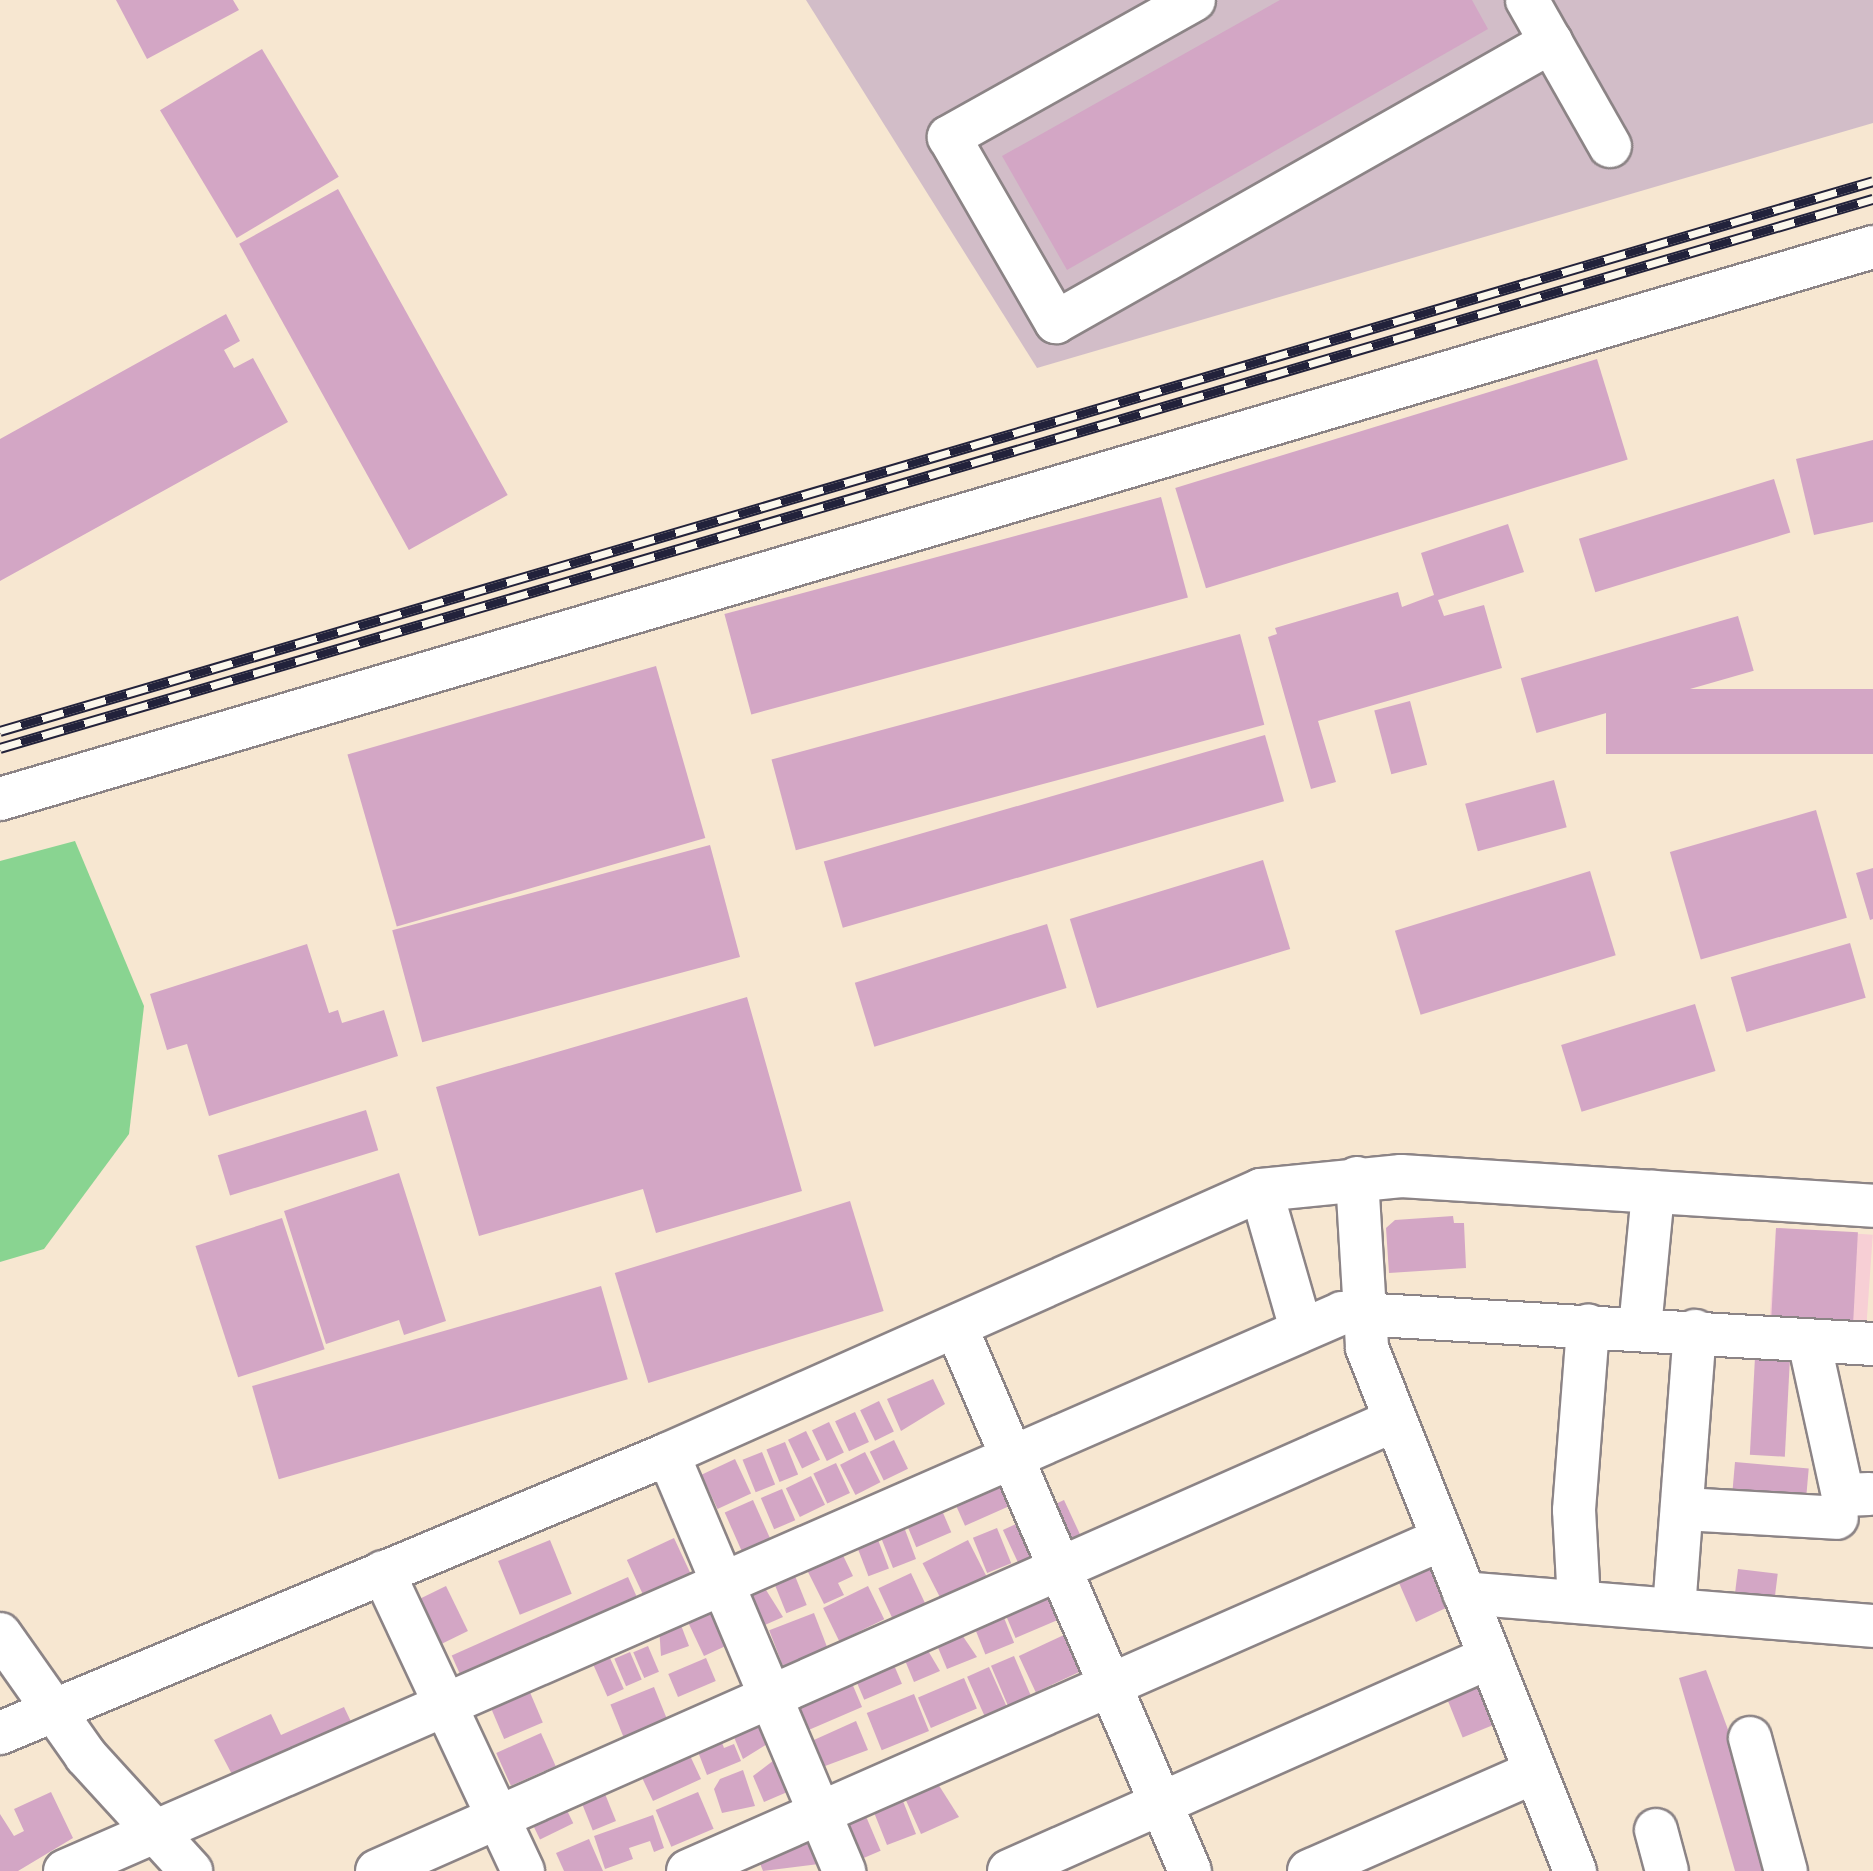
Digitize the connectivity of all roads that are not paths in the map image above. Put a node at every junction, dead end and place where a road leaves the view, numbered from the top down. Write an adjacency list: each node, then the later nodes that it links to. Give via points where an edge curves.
1 (1194, 0): 3 (street, via 949,137 1056,322)
2 (1527, 0): 3 (street)
3 (1551, 42): 4 (street)
4 (1610, 146)
5 (1873, 246): 6 (street)
6 (0, 799)
7 (1358, 1178): 8 (street); 9 (street); 11 (street)
8 (1261, 1190): 13 (street); 15 (street)
9 (1653, 1192): 10 (street); 14 (street)
10 (1873, 1206)
11 (1366, 1310): 12 (street); 15 (street); 19 (street, via 1368,1348)
12 (1588, 1326): 14 (street); 28 (street, via 1574,1510)
13 (956, 1327): 20 (street); 21 (street)
14 (1640, 1328): 16 (street)
15 (1301, 1329): 21 (street)
16 (1695, 1331): 17 (street); 22 (street)
17 (1809, 1340): 18 (street); 22 (street, via 1843,1495 1853,1506)
18 (1873, 1344)
19 (1394, 1420): 23 (street); 24 (street)
20 (668, 1454): 25 (street); 26 (street)
21 (1012, 1458): 24 (street); 26 (street)
22 (1683, 1509): 29 (street)
23 (1442, 1539): 27 (street); 33 (street)
24 (1060, 1568): 33 (street); 34 (street)
25 (382, 1572): 35 (street); 36 (street)
26 (724, 1585): 34 (street); 35 (street)
27 (1464, 1593): 28 (street); 32 (street)
28 (1580, 1602): 29 (street)
29 (1674, 1609): 30 (street)
30 (1873, 1626)
31 (0, 1634): 36 (street)
32 (1490, 1657): 39 (street); 40 (street)
33 (1109, 1683): 40 (street); 41 (street)
34 (770, 1697): 41 (street); 42 (street)
35 (446, 1706): 42 (street); 44 (street)
36 (51, 1710): 37 (street); 44 (street)
37 (0, 1732)
38 (1750, 1738): 56 (street)
39 (1535, 1772): 53 (street); 54 (street)
40 (1161, 1804): 51 (street); 52 (street)
41 (819, 1813): 49 (street); 50 (street)
42 (498, 1818): 47 (street); 48 (street)
43 (1656, 1830): 55 (street)
44 (153, 1834): 45 (street); 46 (street)
45 (65, 1871)
46 (191, 1871)
47 (377, 1871)
48 (523, 1871)
49 (688, 1871)
50 (844, 1871)
51 (1009, 1871)
52 (1190, 1871)
53 (1309, 1871)
54 (1574, 1871)
55 (1668, 1871)
56 (1786, 1871)

